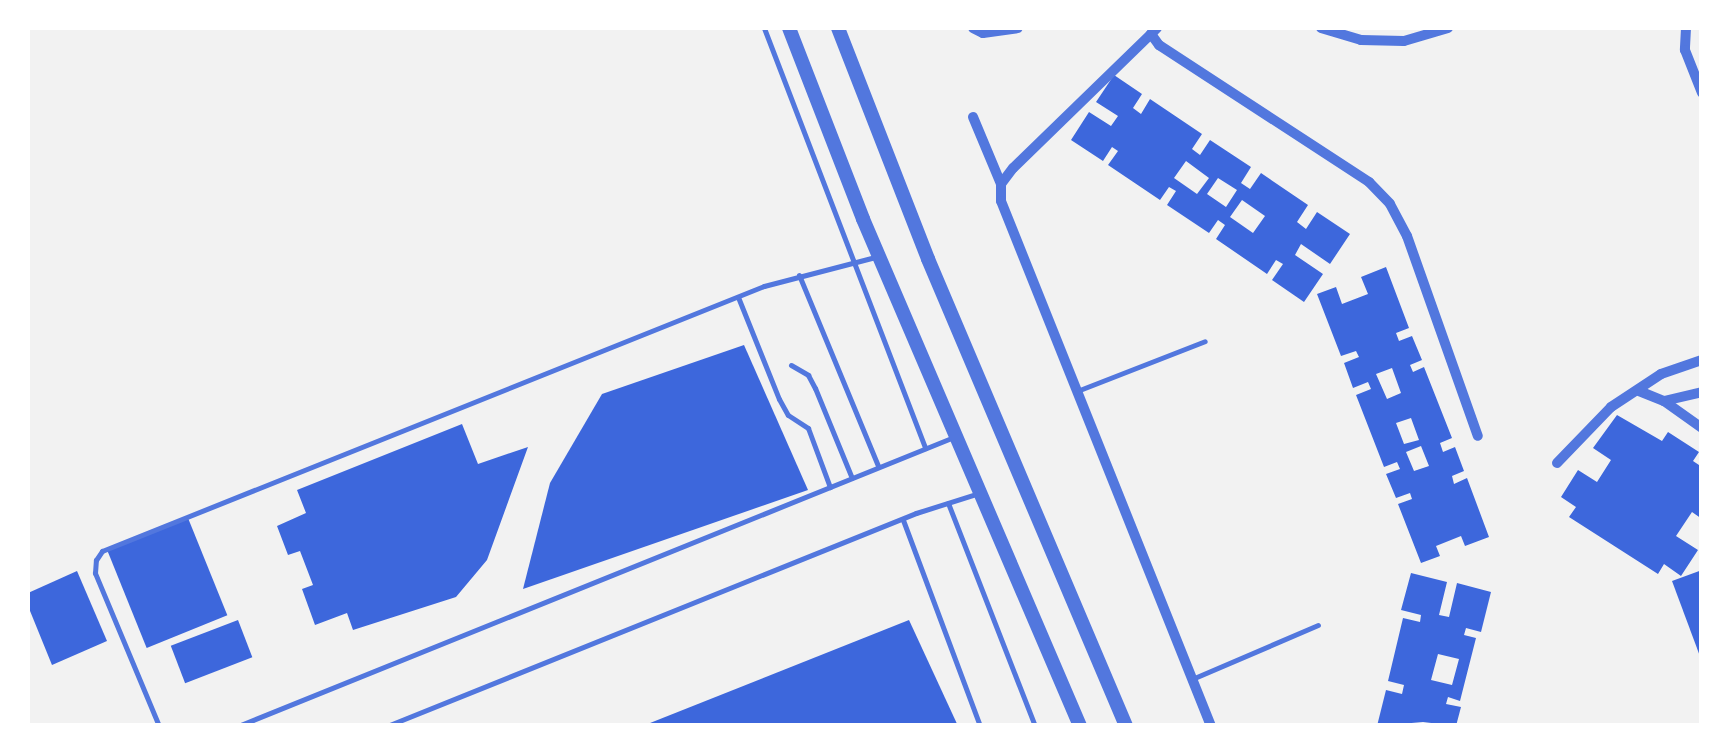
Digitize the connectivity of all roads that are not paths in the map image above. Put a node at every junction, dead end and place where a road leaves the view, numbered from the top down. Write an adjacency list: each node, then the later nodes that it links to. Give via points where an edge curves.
1 (764, 28): 14 (lane)
2 (789, 28): 13 (street)
3 (838, 28): 43 (street, via 928,260)
4 (973, 28): 5 (street)
5 (1018, 28)
6 (1321, 28): 7 (street, via 1361,40 1404,40)
7 (1448, 28)
8 (1686, 28): 10 (street, via 1686,50)
9 (1154, 31): 12 (street); 25 (street, via 1159,45 1369,182 1390,204)
10 (1702, 92)
11 (973, 116): 12 (street)
12 (1001, 184): 20 (street, via 1001,201)
13 (880, 256): 14 (lane); 26 (street)
14 (853, 262): 15 (lane); 27 (lane)
15 (799, 274): 16 (lane); 29 (lane)
16 (738, 297): 31 (lane, via 780,400 788,416 808,428); 37 (lane, via 102,551 95,574)
17 (1205, 341): 20 (lane)
18 (1702, 360): 21 (street, via 1661,374)
19 (791, 365): 30 (lane, via 808,375)
20 (1077, 391): 36 (street)
21 (1639, 392): 23 (street); 28 (street, via 1600,416)
22 (1702, 392): 23 (street)
23 (1664, 401): 24 (street)
24 (1702, 428)
25 (1478, 436)
26 (956, 437): 27 (lane); 32 (street)
27 (925, 448): 29 (lane)
28 (1557, 463)
29 (878, 466): 30 (lane)
30 (852, 478): 31 (lane)
31 (830, 487): 38 (lane)
32 (979, 493): 33 (lane); 42 (street)
33 (948, 503): 34 (lane); 41 (lane)
34 (903, 520): 39 (lane); 40 (lane)
35 (1318, 626): 36 (lane)
36 (1192, 679): 44 (street)
37 (158, 726)
38 (238, 726)
39 (387, 726)
40 (980, 726)
41 (1035, 726)
42 (1080, 726)
43 (1126, 726)
44 (1211, 726)

